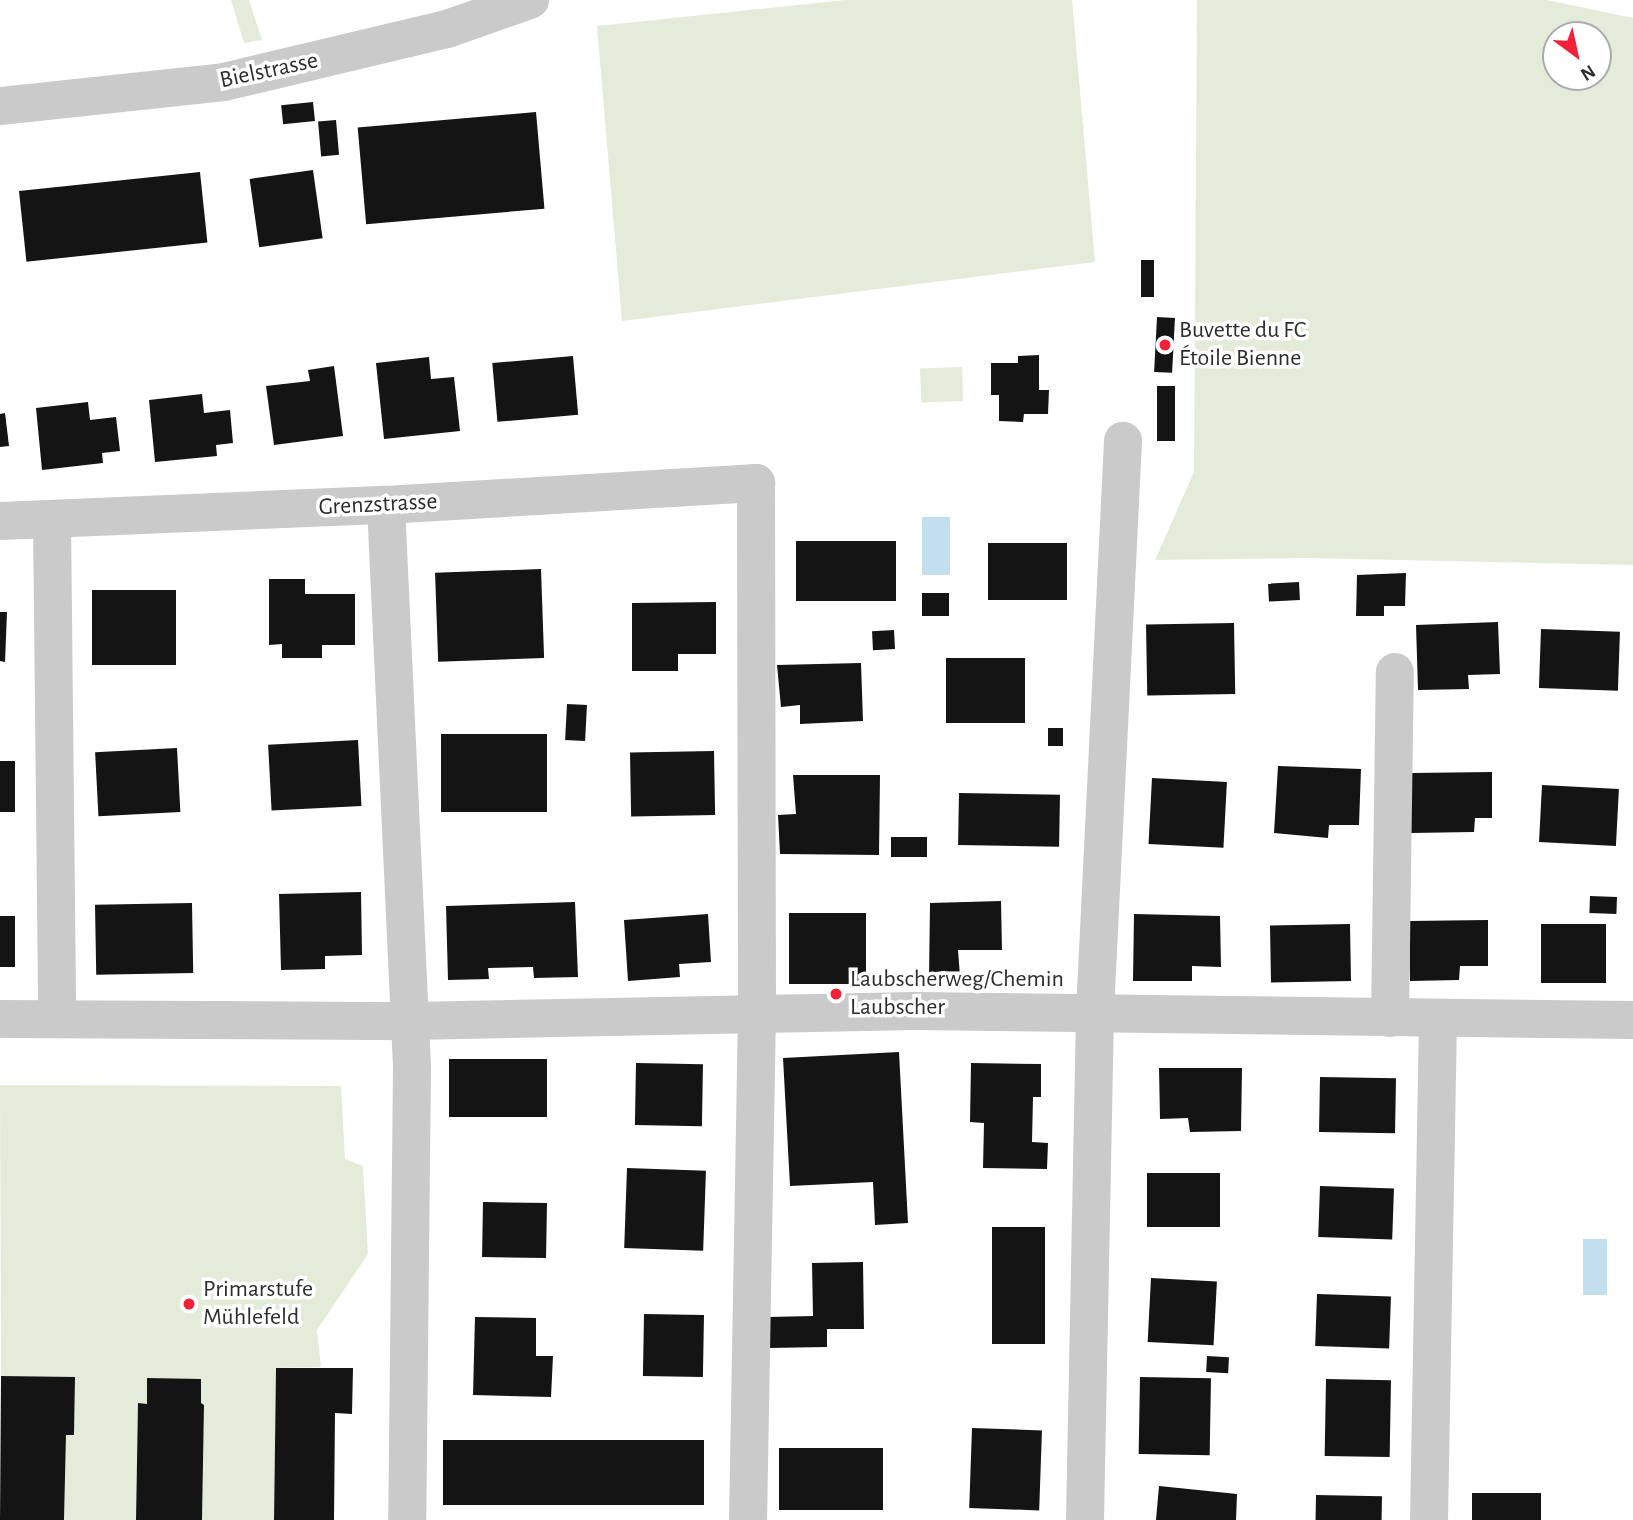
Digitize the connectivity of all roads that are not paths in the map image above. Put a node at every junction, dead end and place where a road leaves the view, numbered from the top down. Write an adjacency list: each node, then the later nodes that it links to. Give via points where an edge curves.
1 (530, 0): 2 (street, Bielstrasse, via 447,29 224,82)
2 (0, 106)
3 (1123, 441): 9 (street)
4 (386, 505): 5 (street, Grenzstrasse); 8 (street, Grenzstrasse, via 756,483); 15 (street)
5 (52, 519): 6 (street, Grenzstrasse); 11 (street)
6 (0, 521)
7 (1395, 672): 12 (street)
8 (757, 1012): 9 (street); 15 (street); 17 (street)
9 (1094, 1012): 12 (street); 18 (street)
10 (0, 1018): 11 (street)
11 (57, 1018): 15 (street)
12 (1390, 1018): 13 (street)
13 (1438, 1018): 14 (street); 19 (street)
14 (1633, 1020)
15 (411, 1021): 16 (street)
16 (407, 1520)
17 (748, 1520)
18 (1085, 1520)
19 (1429, 1520)

